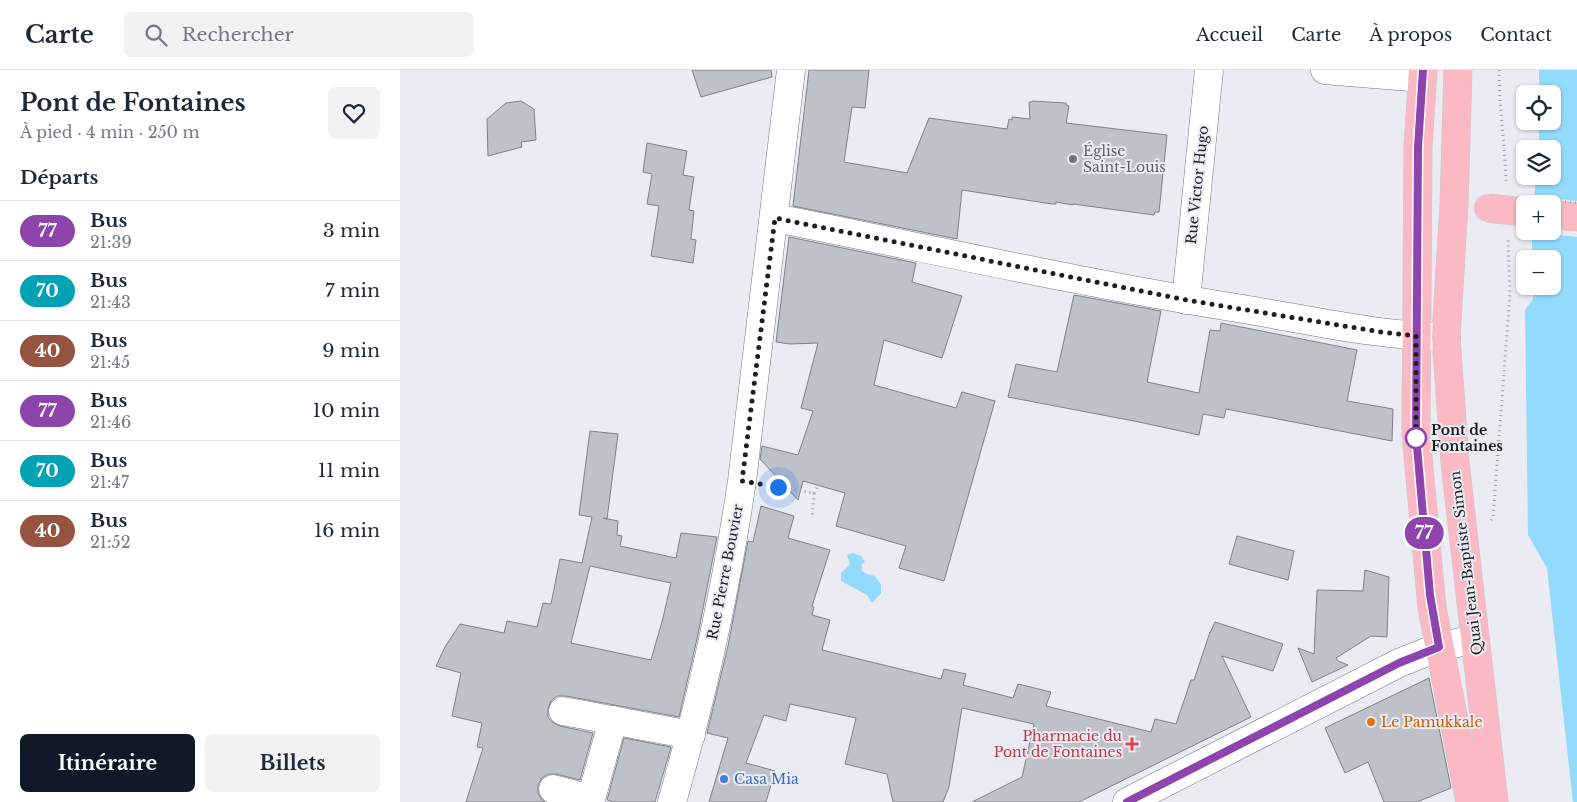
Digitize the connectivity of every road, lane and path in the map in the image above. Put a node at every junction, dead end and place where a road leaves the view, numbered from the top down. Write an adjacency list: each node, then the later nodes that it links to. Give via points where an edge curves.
1 (791, 70): 13 (street, Rue Pierre Bouvier)
2 (1209, 70): 15 (street, Rue Victor Hugo)
3 (1326, 70): 6 (street)
4 (1458, 70): 9 (main road, Quai Jean-Baptiste Simon)
5 (1499, 70): 7 (path)
6 (1422, 74): 8 (main road)
7 (1506, 189)
8 (1418, 203): 9 (main road); 16 (main road)
9 (1454, 204): 10 (main road, bridge); 17 (main road, Quai Jean-Baptiste Simon)
10 (1516, 211)
11 (1561, 216): 12 (main road)
12 (1577, 217)
13 (775, 218): 15 (street); 18 (street, Rue Pierre Bouvier)
14 (1508, 236): 22 (path, via 1510,293 1493,518)
15 (1186, 300): 16 (street)
16 (1416, 336): 17 (street); 24 (main road, via 1416,435 1429,583)
17 (1446, 336): 23 (main road, Quai Jean-Baptiste Simon, via 1455,463)
18 (742, 481): 20 (path); 27 (street, Rue Pierre Bouvier, via 732,547)
19 (818, 486): 20 (path)
20 (814, 493): 21 (path)
21 (812, 518)
22 (1488, 524)
23 (1475, 639): 24 (street); 32 (main road, Quai Jean-Baptiste Simon)
24 (1439, 647): 30 (street, via 1399,663); 31 (main road)
25 (563, 712): 26 (street)
26 (613, 720): 27 (street); 28 (street, via 591,799)
27 (691, 735): 29 (street, Rue Pierre Bouvier)
28 (553, 789)
29 (672, 802)
30 (1128, 802)
31 (1470, 802)
32 (1494, 802)

